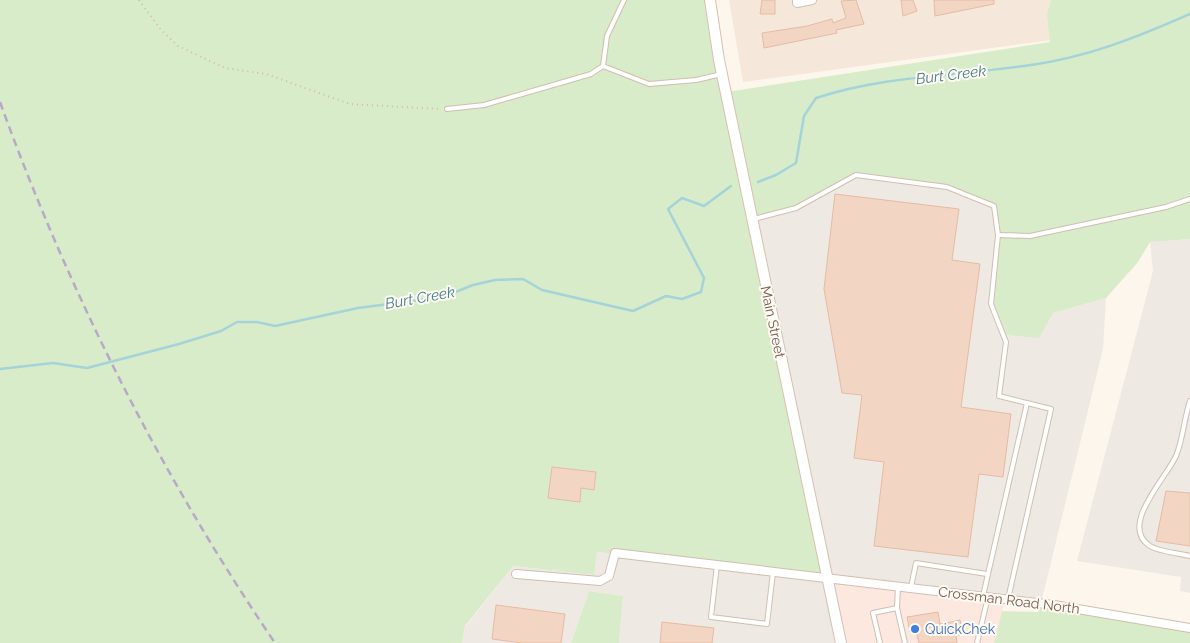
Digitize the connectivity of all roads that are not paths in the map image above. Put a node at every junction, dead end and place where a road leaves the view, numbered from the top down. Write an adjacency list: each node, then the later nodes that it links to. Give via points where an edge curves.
1 (624, 0): 5 (lane, via 607,36)
2 (710, 0): 6 (main road, Main Street)
3 (797, 0): 4 (street, via 797,3)
4 (812, 0)
5 (603, 66): 6 (lane, via 648,84); 7 (lane, via 591,74 521,96)
6 (722, 74): 9 (main road, Main Street)
7 (448, 109)
8 (1190, 199): 10 (lane, via 1030,236)
9 (752, 219): 10 (lane, via 796,208 856,175 947,186 994,206); 18 (main road, Main Street)
10 (998, 235): 12 (lane, via 991,304 1006,342 999,396)
11 (1190, 401): 13 (lane, via 1176,455 1145,504 1139,532 1151,547)
12 (1027, 403): 17 (lane); 22 (lane, via 1051,409)
13 (1190, 556)
14 (717, 565): 15 (street, Crossman Road North); 15 (lane, via 710,617 767,624); 16 (street, Crossman Road North, via 615,553 609,576 600,581)
15 (773, 572): 18 (street, Crossman Road North)
16 (516, 574)
17 (988, 574): 20 (lane, via 916,563); 21 (lane)
18 (828, 578): 19 (street, Crossman Road North); 25 (main road, Main Street)
19 (898, 586): 20 (street, Crossman Road North); 23 (lane)
20 (911, 587): 21 (street, Crossman Road North)
21 (986, 596): 22 (street, Crossman Road North); 28 (lane)
22 (1008, 599): 24 (street, Crossman Road North, via 1137,617)
23 (897, 608): 26 (lane, via 874,613); 27 (lane)
24 (1190, 628)
25 (841, 643)
26 (880, 643)
27 (905, 643)
28 (978, 643)

